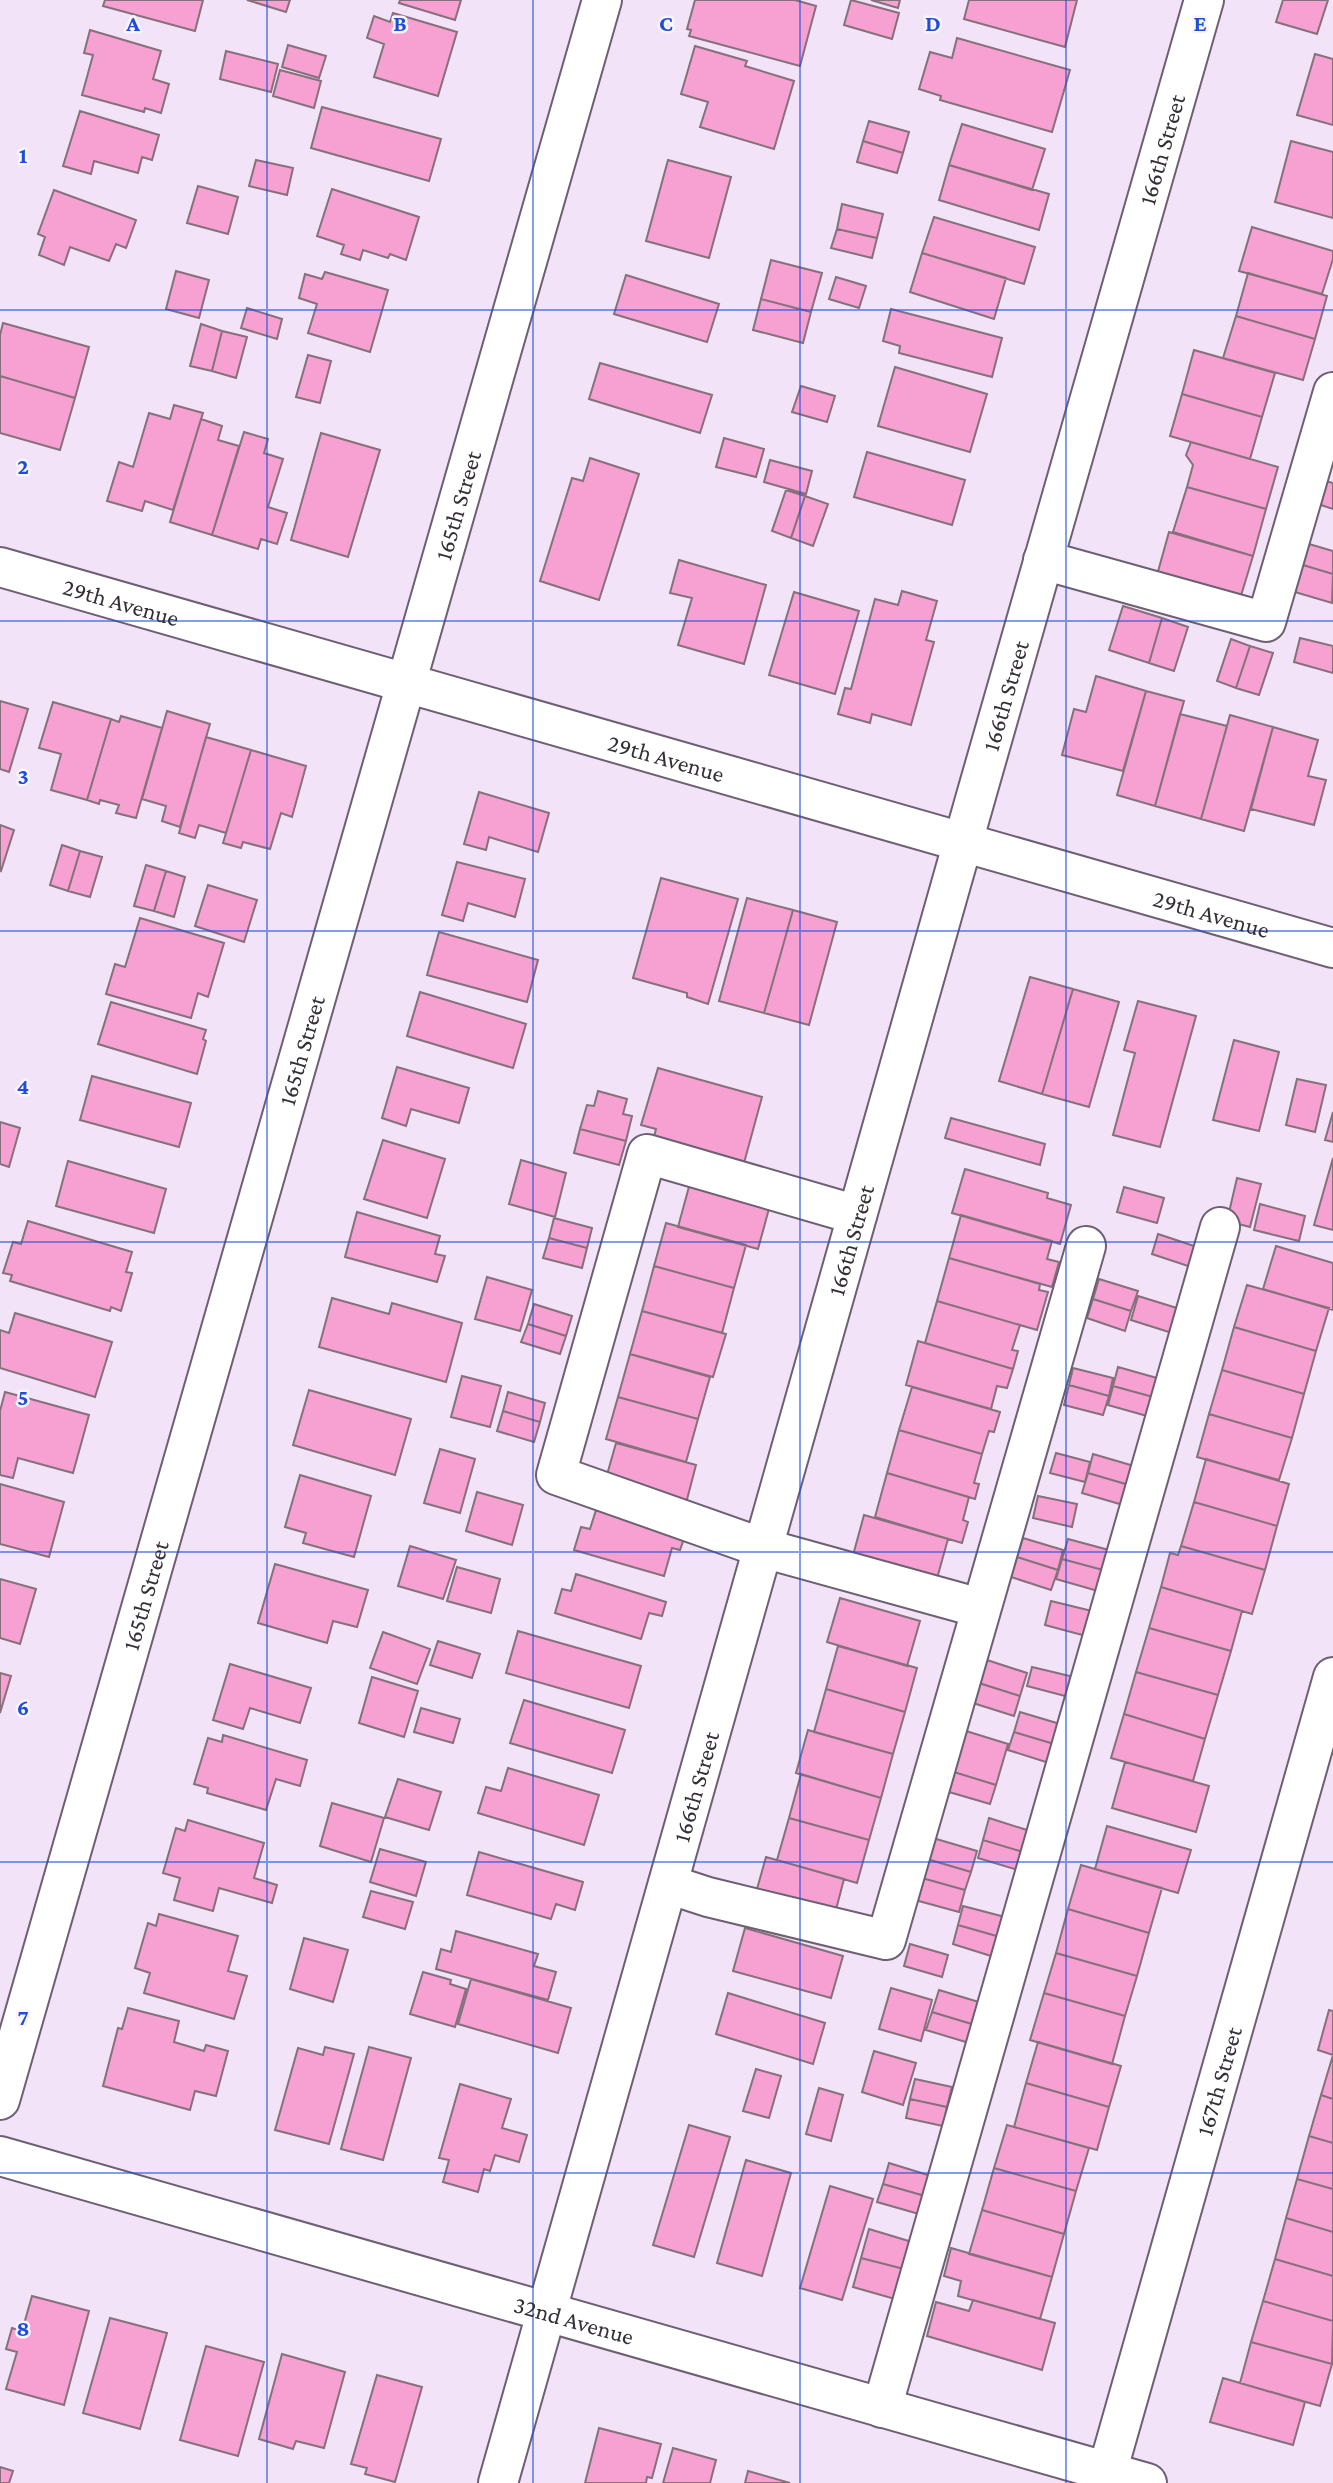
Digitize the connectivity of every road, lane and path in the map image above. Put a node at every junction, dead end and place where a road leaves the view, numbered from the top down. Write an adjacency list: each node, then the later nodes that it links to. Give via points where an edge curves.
1 (602, 0): 6 (street, 165th Street)
2 (1204, 0): 4 (street, 166th Street)
3 (1333, 392): 4 (street, via 1266,622)
4 (1043, 560): 7 (street, 166th Street)
5 (0, 567): 6 (street, 29th Avenue)
6 (406, 683): 7 (street, 29th Avenue); 16 (street, 165th Street)
7 (963, 842): 8 (street, 29th Avenue); 9 (street, 166th Street)
8 (1333, 948)
9 (857, 1214): 12 (street, 166th Street); 12 (street, via 647,1154 556,1475)
10 (1220, 1227): 19 (street)
11 (1086, 1246): 13 (street)
12 (763, 1548): 13 (street); 15 (street, 166th Street)
13 (980, 1608): 15 (street, via 886,1940)
14 (1333, 1677): 20 (street, 167th Street)
15 (668, 1884): 18 (street, 166th Street)
16 (0, 2100)
17 (0, 2156): 18 (street, 32nd Avenue)
18 (547, 2313): 19 (street, 32nd Avenue); 21 (street, 166th Street)
19 (882, 2408): 20 (street, 32nd Avenue)
20 (1105, 2477): 22 (street, 32nd Avenue)
21 (498, 2483)
22 (1147, 2483)

